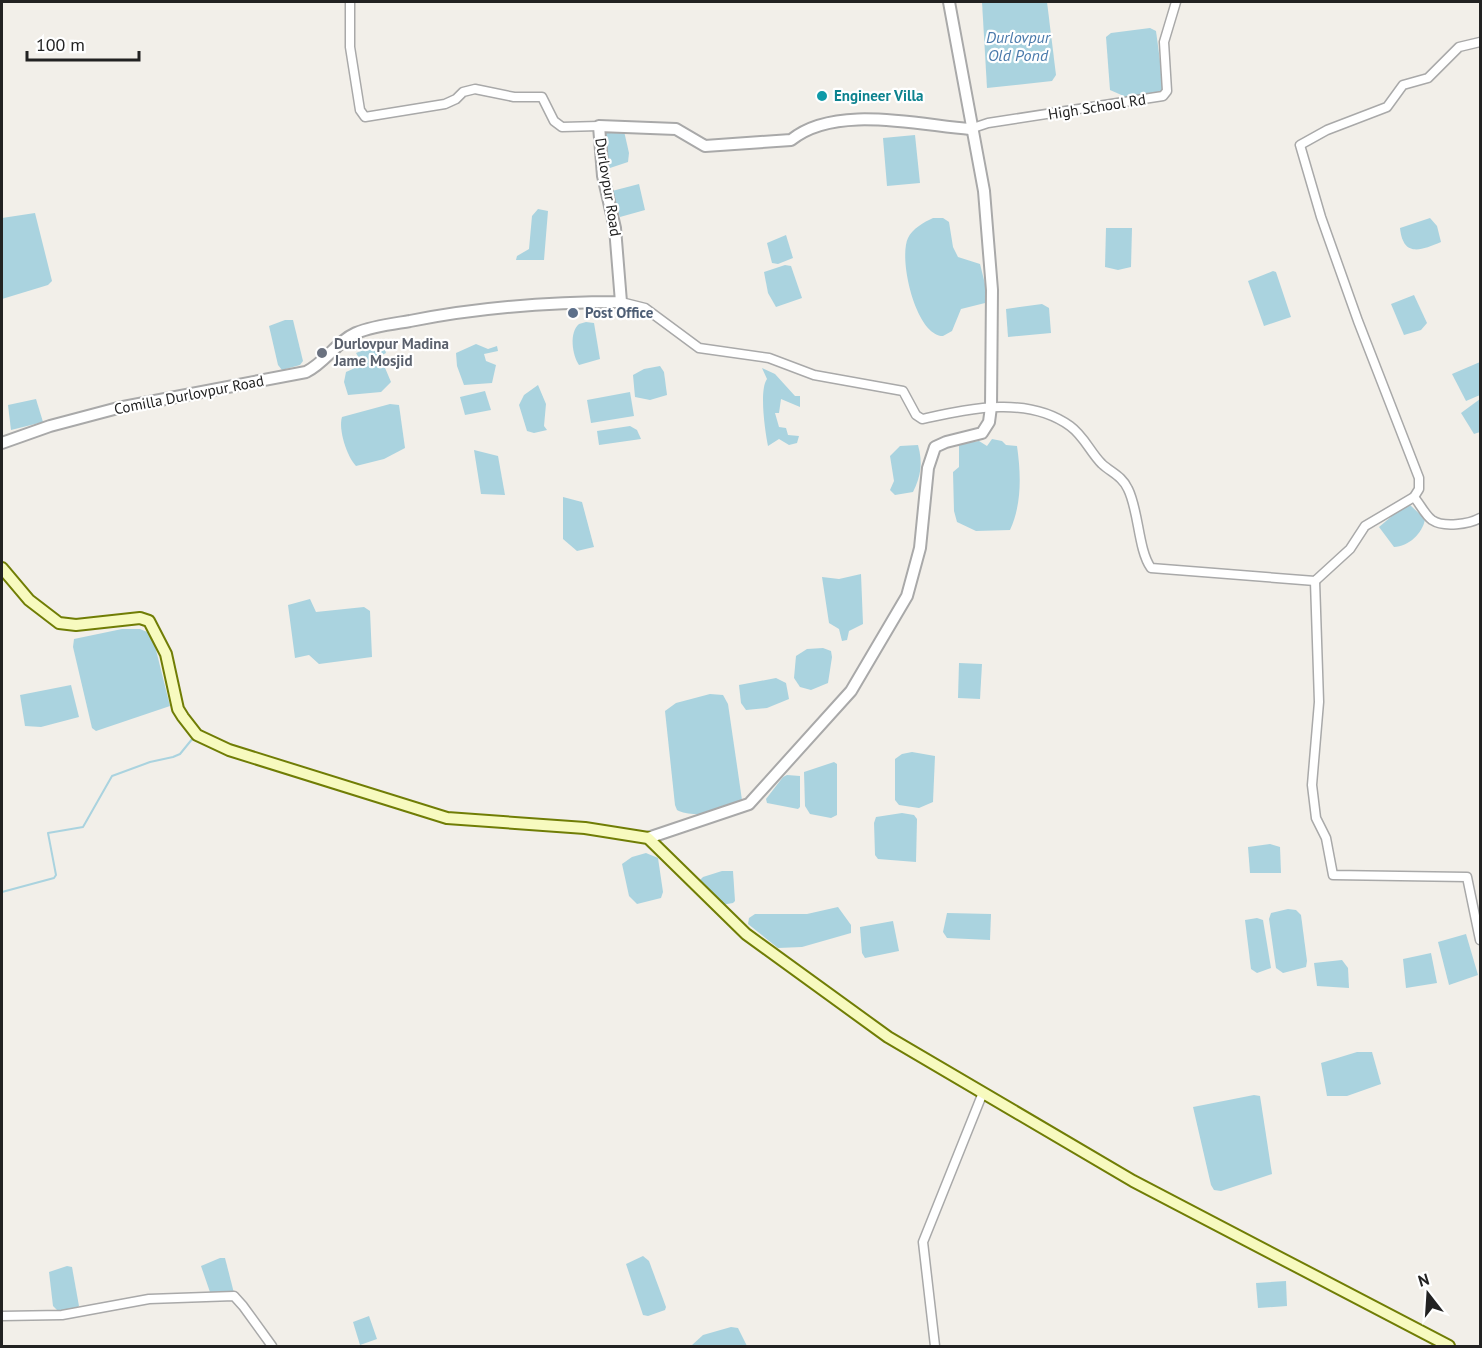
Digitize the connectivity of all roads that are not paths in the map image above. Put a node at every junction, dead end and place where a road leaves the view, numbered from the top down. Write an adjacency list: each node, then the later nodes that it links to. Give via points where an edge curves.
1 (350, 2): 5 (street, via 350,47 360,110 365,117 445,104 475,89 514,97 542,97 554,121 562,127)
2 (949, 2): 6 (street)
3 (1176, 2): 6 (street, High School Rd, via 1164,42 1167,94)
4 (1480, 42): 10 (street, via 1459,47 1428,78 1402,86 1387,107 1300,145 1358,321 1419,478)
5 (599, 126): 6 (street, Durlovpur Road, via 676,129 705,146 781,142 826,124 857,120); 7 (street, Durlovpur Road, via 603,176 616,234)
6 (970, 129): 8 (street, via 984,191 992,290)
7 (621, 302): 8 (street, via 645,308 699,348 769,358 814,375 903,391 922,419); 9 (street, Comilla Durlovpur Road, via 538,304 366,329 348,337 306,372 141,403 50,426)
8 (991, 407): 13 (street, via 1036,411 1064,423 1080,436 1128,488 1146,560 1154,569); 14 (street, via 989,422 982,433 935,447 928,468 920,548 906,596 851,691 749,804)
9 (2, 443)
10 (1414, 497): 11 (street, via 1433,521 1446,524); 13 (street, via 1365,526 1350,549)
11 (1480, 518)
12 (2, 568): 14 (main road, via 29,600 59,623 76,625 140,618 149,621 166,654 183,717 197,735 229,750 447,818 585,828)
13 (1315, 581): 15 (street, via 1319,702 1312,785 1316,818 1326,838 1332,872 1339,876 1467,878)
14 (648, 838): 16 (main road, via 746,934 888,1037)
15 (1480, 940)
16 (982, 1095): 19 (street, via 923,1242); 20 (main road, via 1133,1181)
17 (2, 1316): 18 (street, via 62,1315 149,1299 234,1296)
18 (272, 1347)
19 (935, 1347)
20 (1449, 1347)

